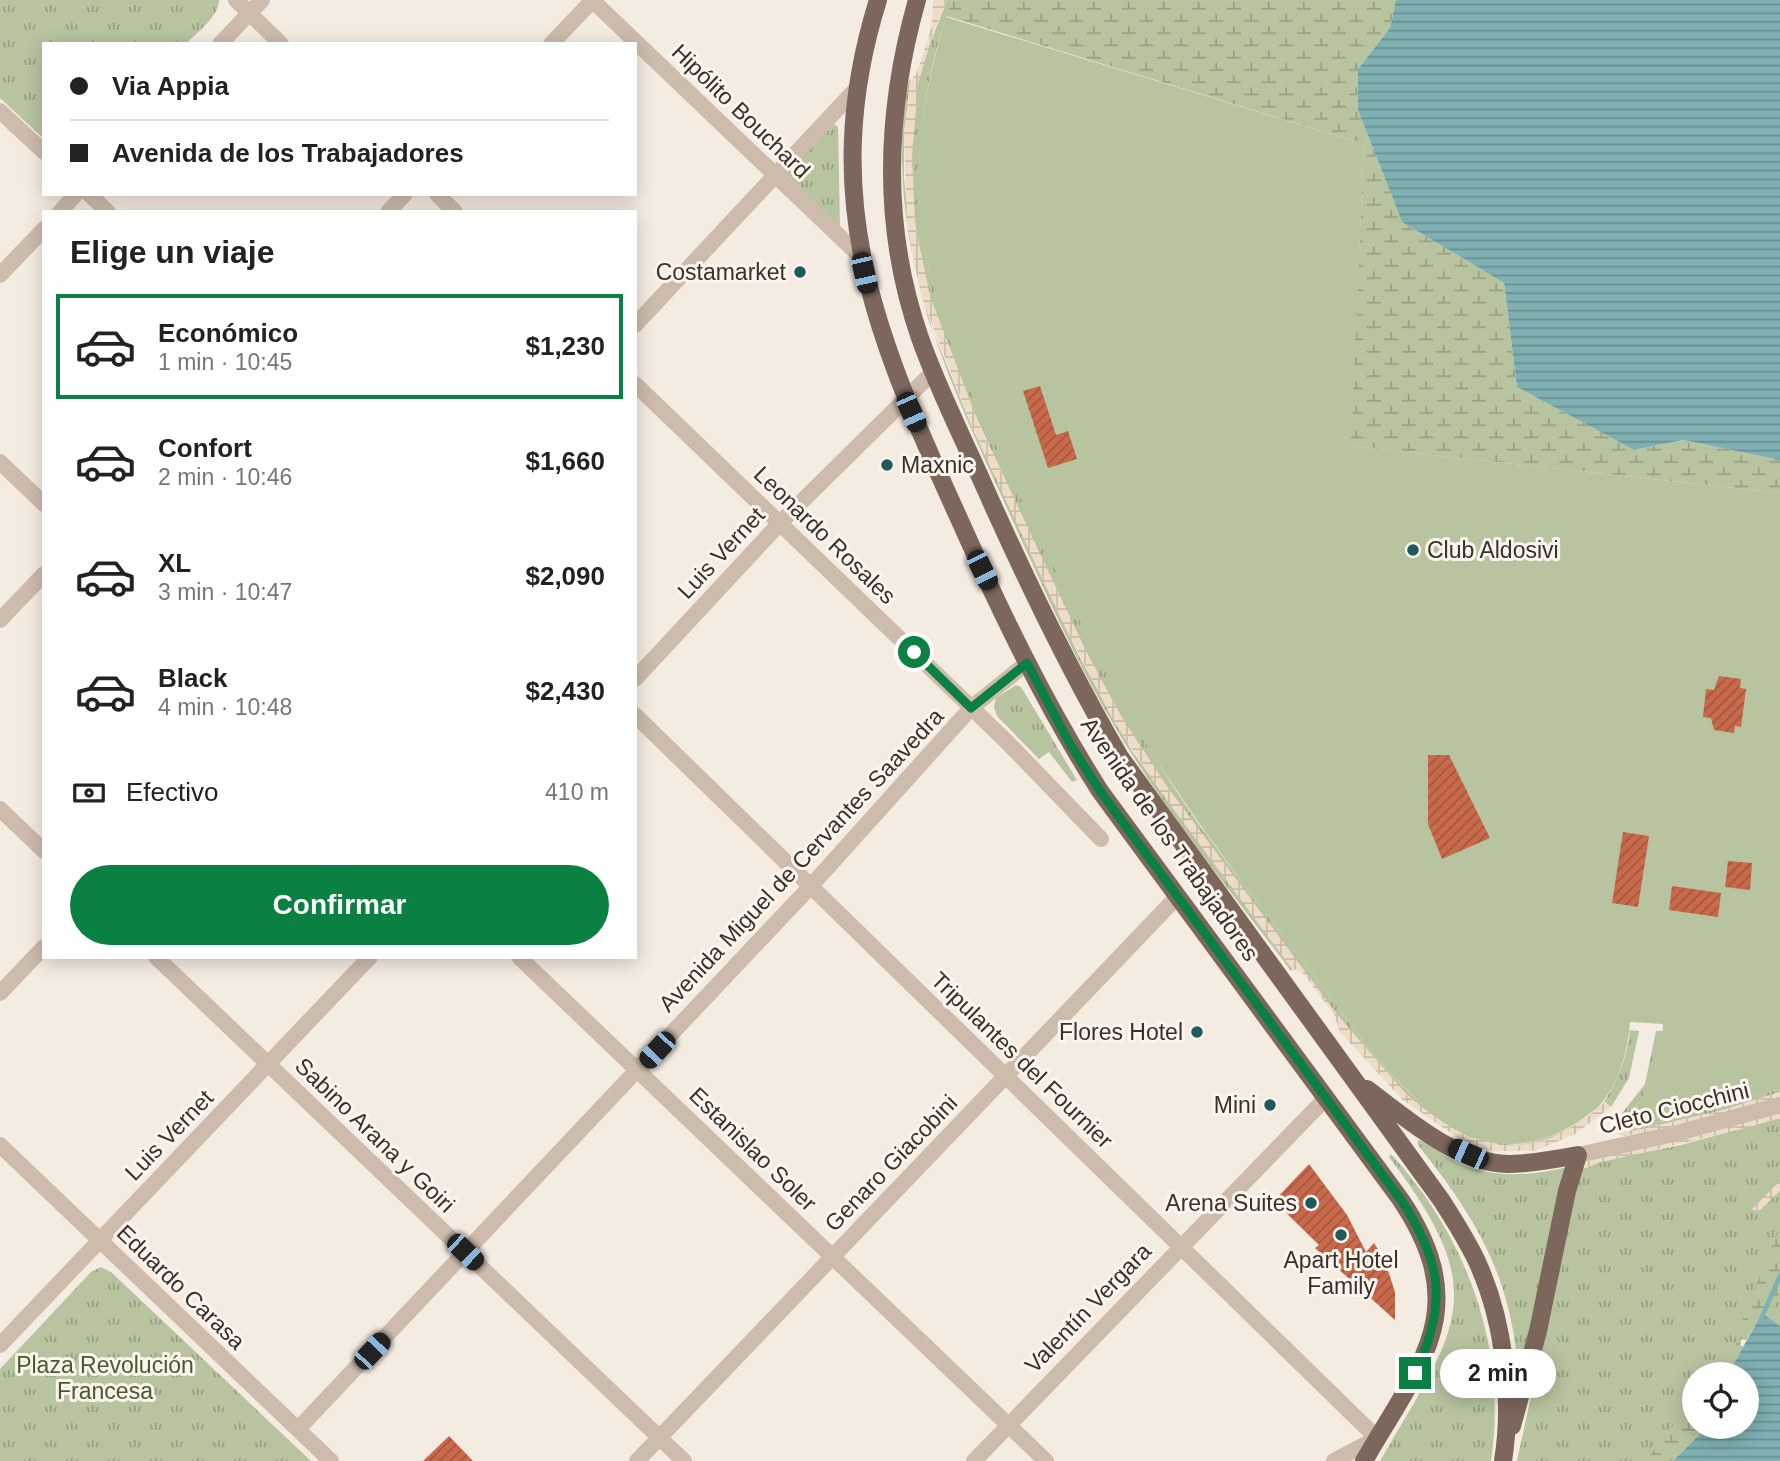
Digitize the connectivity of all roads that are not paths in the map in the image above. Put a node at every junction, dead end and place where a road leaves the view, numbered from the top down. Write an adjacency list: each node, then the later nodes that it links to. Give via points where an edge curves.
1 (236, 0): 6 (street)
2 (262, 0): 6 (street)
3 (593, 0): 9 (street); 10 (street, Hipólito Bouchard)
4 (877, 0): 12 (main road, Avenida de los Trabajadores)
5 (917, 0): 28 (main road, Avenida de los Trabajadores, via 894,104 891,194 901,268)
6 (249, 13): 7 (street); 8 (street)
7 (222, 42)
8 (279, 42)
9 (553, 42)
10 (637, 42)
11 (637, 42): 15 (street, Hipólito Bouchard)
12 (858, 87): 15 (street); 25 (main road, Avenida de los Trabajadores, via 853,169)
13 (0, 111): 14 (street)
14 (42, 150)
15 (775, 174): 25 (street, Hipólito Bouchard); 27 (street)
16 (74, 196): 20 (street)
17 (91, 196): 21 (street)
18 (403, 196): 22 (street)
19 (439, 196): 23 (street)
20 (62, 210)
21 (106, 210)
22 (390, 210)
23 (454, 210)
24 (42, 231): 26 (street)
25 (859, 255): 30 (main road, Avenida de los Trabajadores)
26 (0, 275)
27 (637, 323)
28 (933, 372): 30 (street, Luis Vernet); 53 (main road, Avenida de los Trabajadores, via 1030,588 1120,757)
29 (637, 386): 33 (street, Leonardo Rosales)
30 (904, 397): 33 (street, Luis Vernet); 36 (main road, Avenida de los Trabajadores)
31 (0, 462): 32 (street)
32 (42, 502)
33 (780, 523): 37 (street, Luis Vernet); 38 (street, Leonardo Rosales)
34 (42, 576): 35 (street)
35 (0, 620)
36 (1027, 663): 38 (street, Avenida Miguel de Cervantes Saavedra); 44 (main road, Avenida de los Trabajadores, via 1070,744)
37 (637, 677)
38 (971, 708): 41 (street, Leonardo Rosales); 43 (street, Avenida Miguel de Cervantes Saavedra)
39 (637, 717): 43 (street, Tripulantes del Fournier)
40 (0, 809): 42 (street)
41 (1101, 839)
42 (42, 849)
43 (810, 887): 51 (street, Avenida Miguel de Cervantes Saavedra); 52 (street, Tripulantes del Fournier)
44 (1177, 897): 52 (street, Genaro Giacobini); 54 (main road, Avenida de los Trabajadores)
45 (42, 949): 49 (street)
46 (158, 959): 50 (street, Sabino Arana y Goiri)
47 (368, 959): 50 (street, Luis Vernet)
48 (521, 959): 51 (street, Estanislao Soler)
49 (0, 993)
50 (268, 1065): 58 (street, Luis Vernet); 60 (street, Sabino Arana y Goiri)
51 (638, 1070): 60 (street, Avenida Miguel de Cervantes Saavedra); 61 (street, Estanislao Soler)
52 (1006, 1075): 59 (street, Tripulantes del Fournier); 61 (street, Genaro Giacobini)
53 (1350, 1075): 57 (main road, via 1425,1131 1486,1161 1524,1163); 67 (main road, Avenida de los Trabajadores, via 1441,1201 1490,1294 1503,1359)
54 (1325, 1099): 59 (street, Valentín Vergara); 66 (main road, Avenida de los Trabajadores, via 1418,1225 1438,1284 1435,1319 1423,1356)
55 (1780, 1105): 57 (street, Cleto Ciocchini)
56 (0, 1145): 58 (street, Eduardo Carasa)
57 (1578, 1155): 67 (main road)
58 (100, 1241): 62 (street, Luis Vernet); 64 (street, Eduardo Carasa)
59 (1180, 1245): 63 (street, Valentín Vergara); 66 (street, Tripulantes del Fournier)
60 (465, 1252): 64 (street, Avenida Miguel de Cervantes Saavedra); 65 (street, Sabino Arana y Goiri)
61 (833, 1257): 63 (street, Estanislao Soler); 65 (street, Genaro Giacobini)
62 (0, 1345)
63 (1008, 1424): 71 (street, Valentín Vergara); 72 (street, Estanislao Soler)
64 (298, 1429): 68 (street, Eduardo Carasa)
65 (659, 1437): 69 (street, Genaro Giacobini); 70 (street, Sabino Arana y Goiri)
66 (1377, 1438): 73 (street); 74 (main road, Avenida de los Trabajadores)
67 (1503, 1459)
68 (331, 1461)
69 (637, 1461)
70 (684, 1461)
71 (974, 1461)
72 (1046, 1461)
73 (1334, 1461)
74 (1364, 1461)

